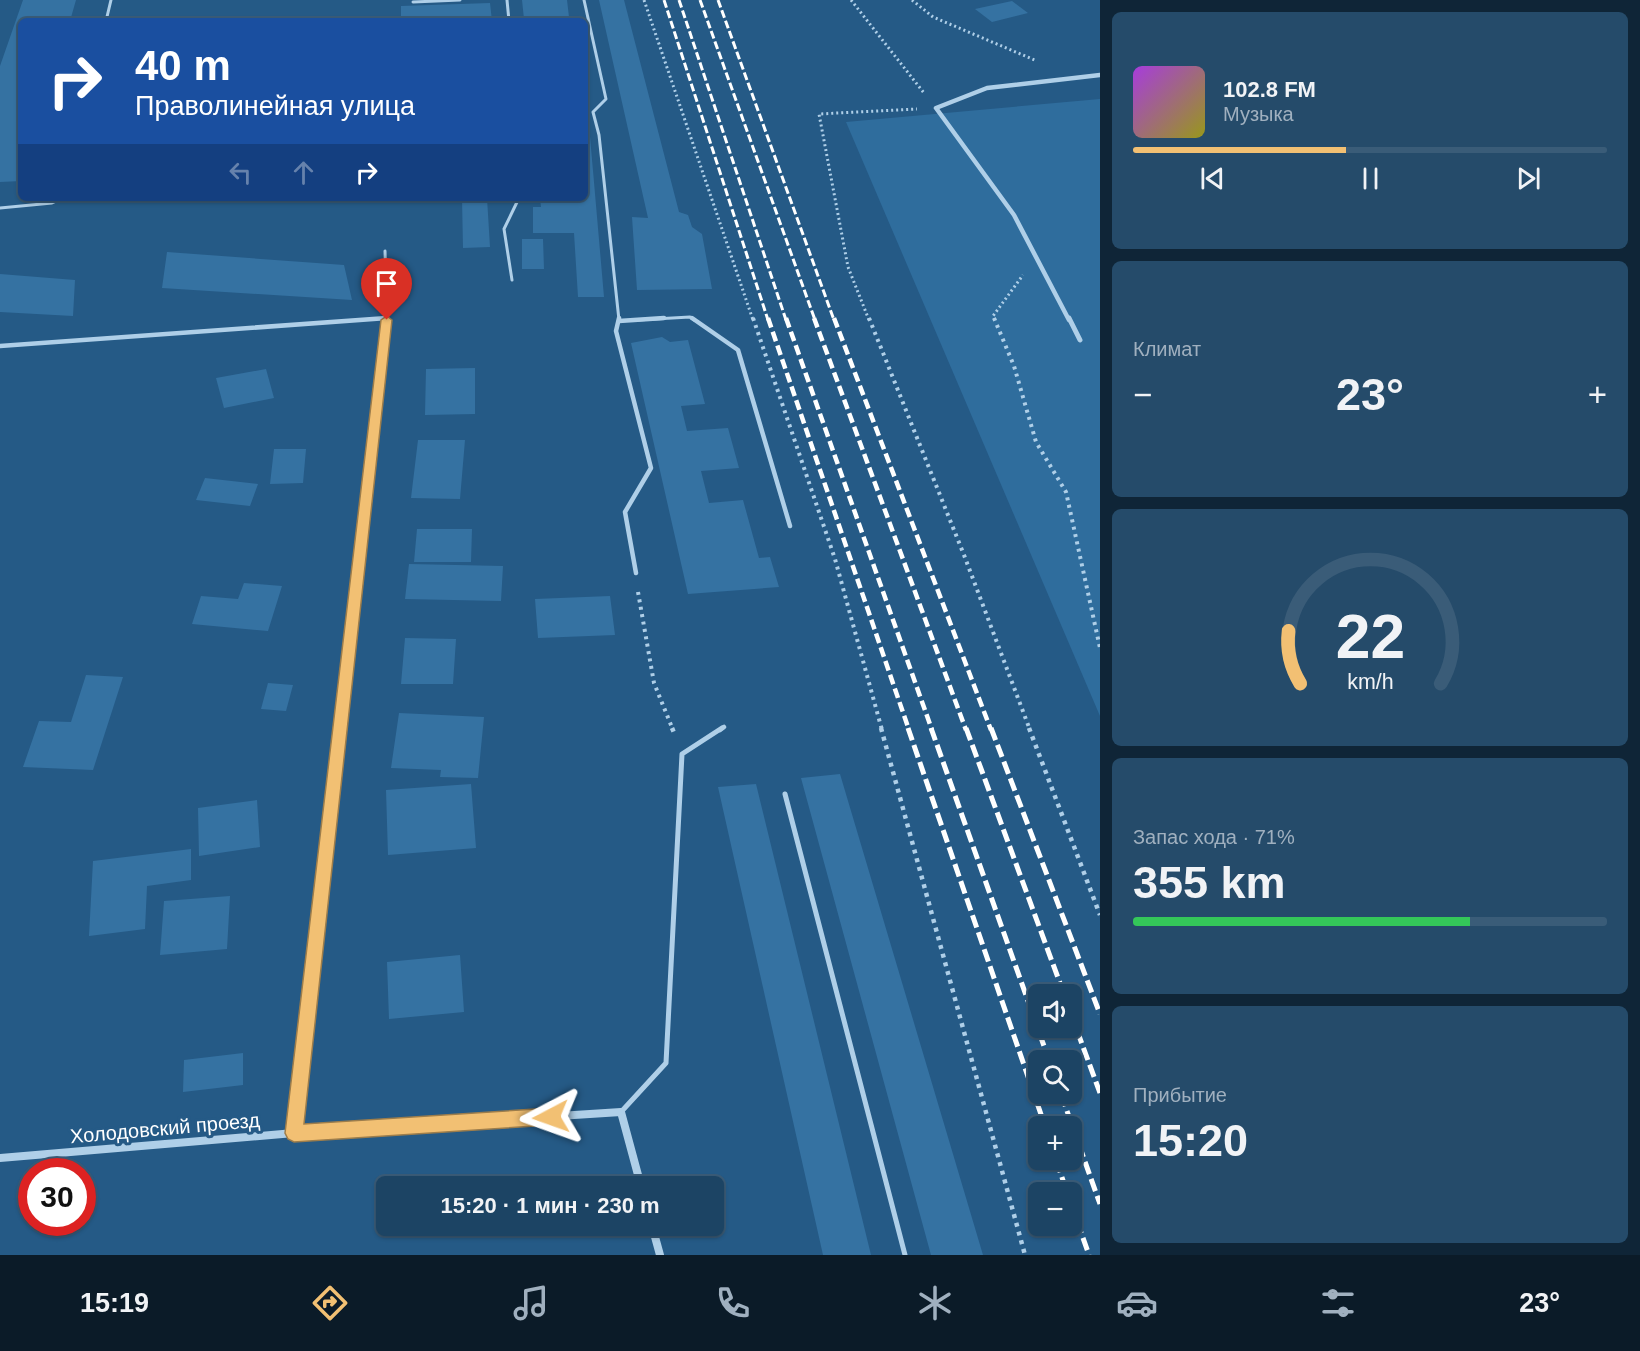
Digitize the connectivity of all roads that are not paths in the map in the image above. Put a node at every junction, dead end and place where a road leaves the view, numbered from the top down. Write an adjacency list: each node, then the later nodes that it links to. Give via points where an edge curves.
1 (111, 0): 6 (lane)
2 (460, 0): 5 (lane)
3 (507, 0): 7 (lane)
4 (584, 0): 15 (lane, via 606,99 593,112 599,135)
5 (413, 2)
6 (107, 18)
7 (509, 18)
8 (1100, 75): 16 (street, via 987,88 936,108 1014,215)
9 (54, 201): 11 (lane)
10 (518, 201): 13 (lane, via 504,229)
11 (0, 208)
12 (385, 251): 14 (lane)
13 (513, 280)
14 (387, 320): 17 (lane); 23 (street)
15 (619, 321): 18 (lane, via 690,317 738,351); 19 (lane, via 616,331 651,468 625,512)
16 (1080, 340)
17 (0, 346)
18 (790, 526)
19 (636, 573)
20 (723, 727): 22 (lane, via 682,754 666,1063)
21 (785, 794): 28 (lane)
22 (621, 1113): 23 (street, Холодовский проезд); 25 (street)
23 (294, 1133): 24 (street, Холодовский проезд)
24 (0, 1158)
25 (638, 1176)
26 (655, 1236): 27 (street)
27 (660, 1255)
28 (905, 1255)

